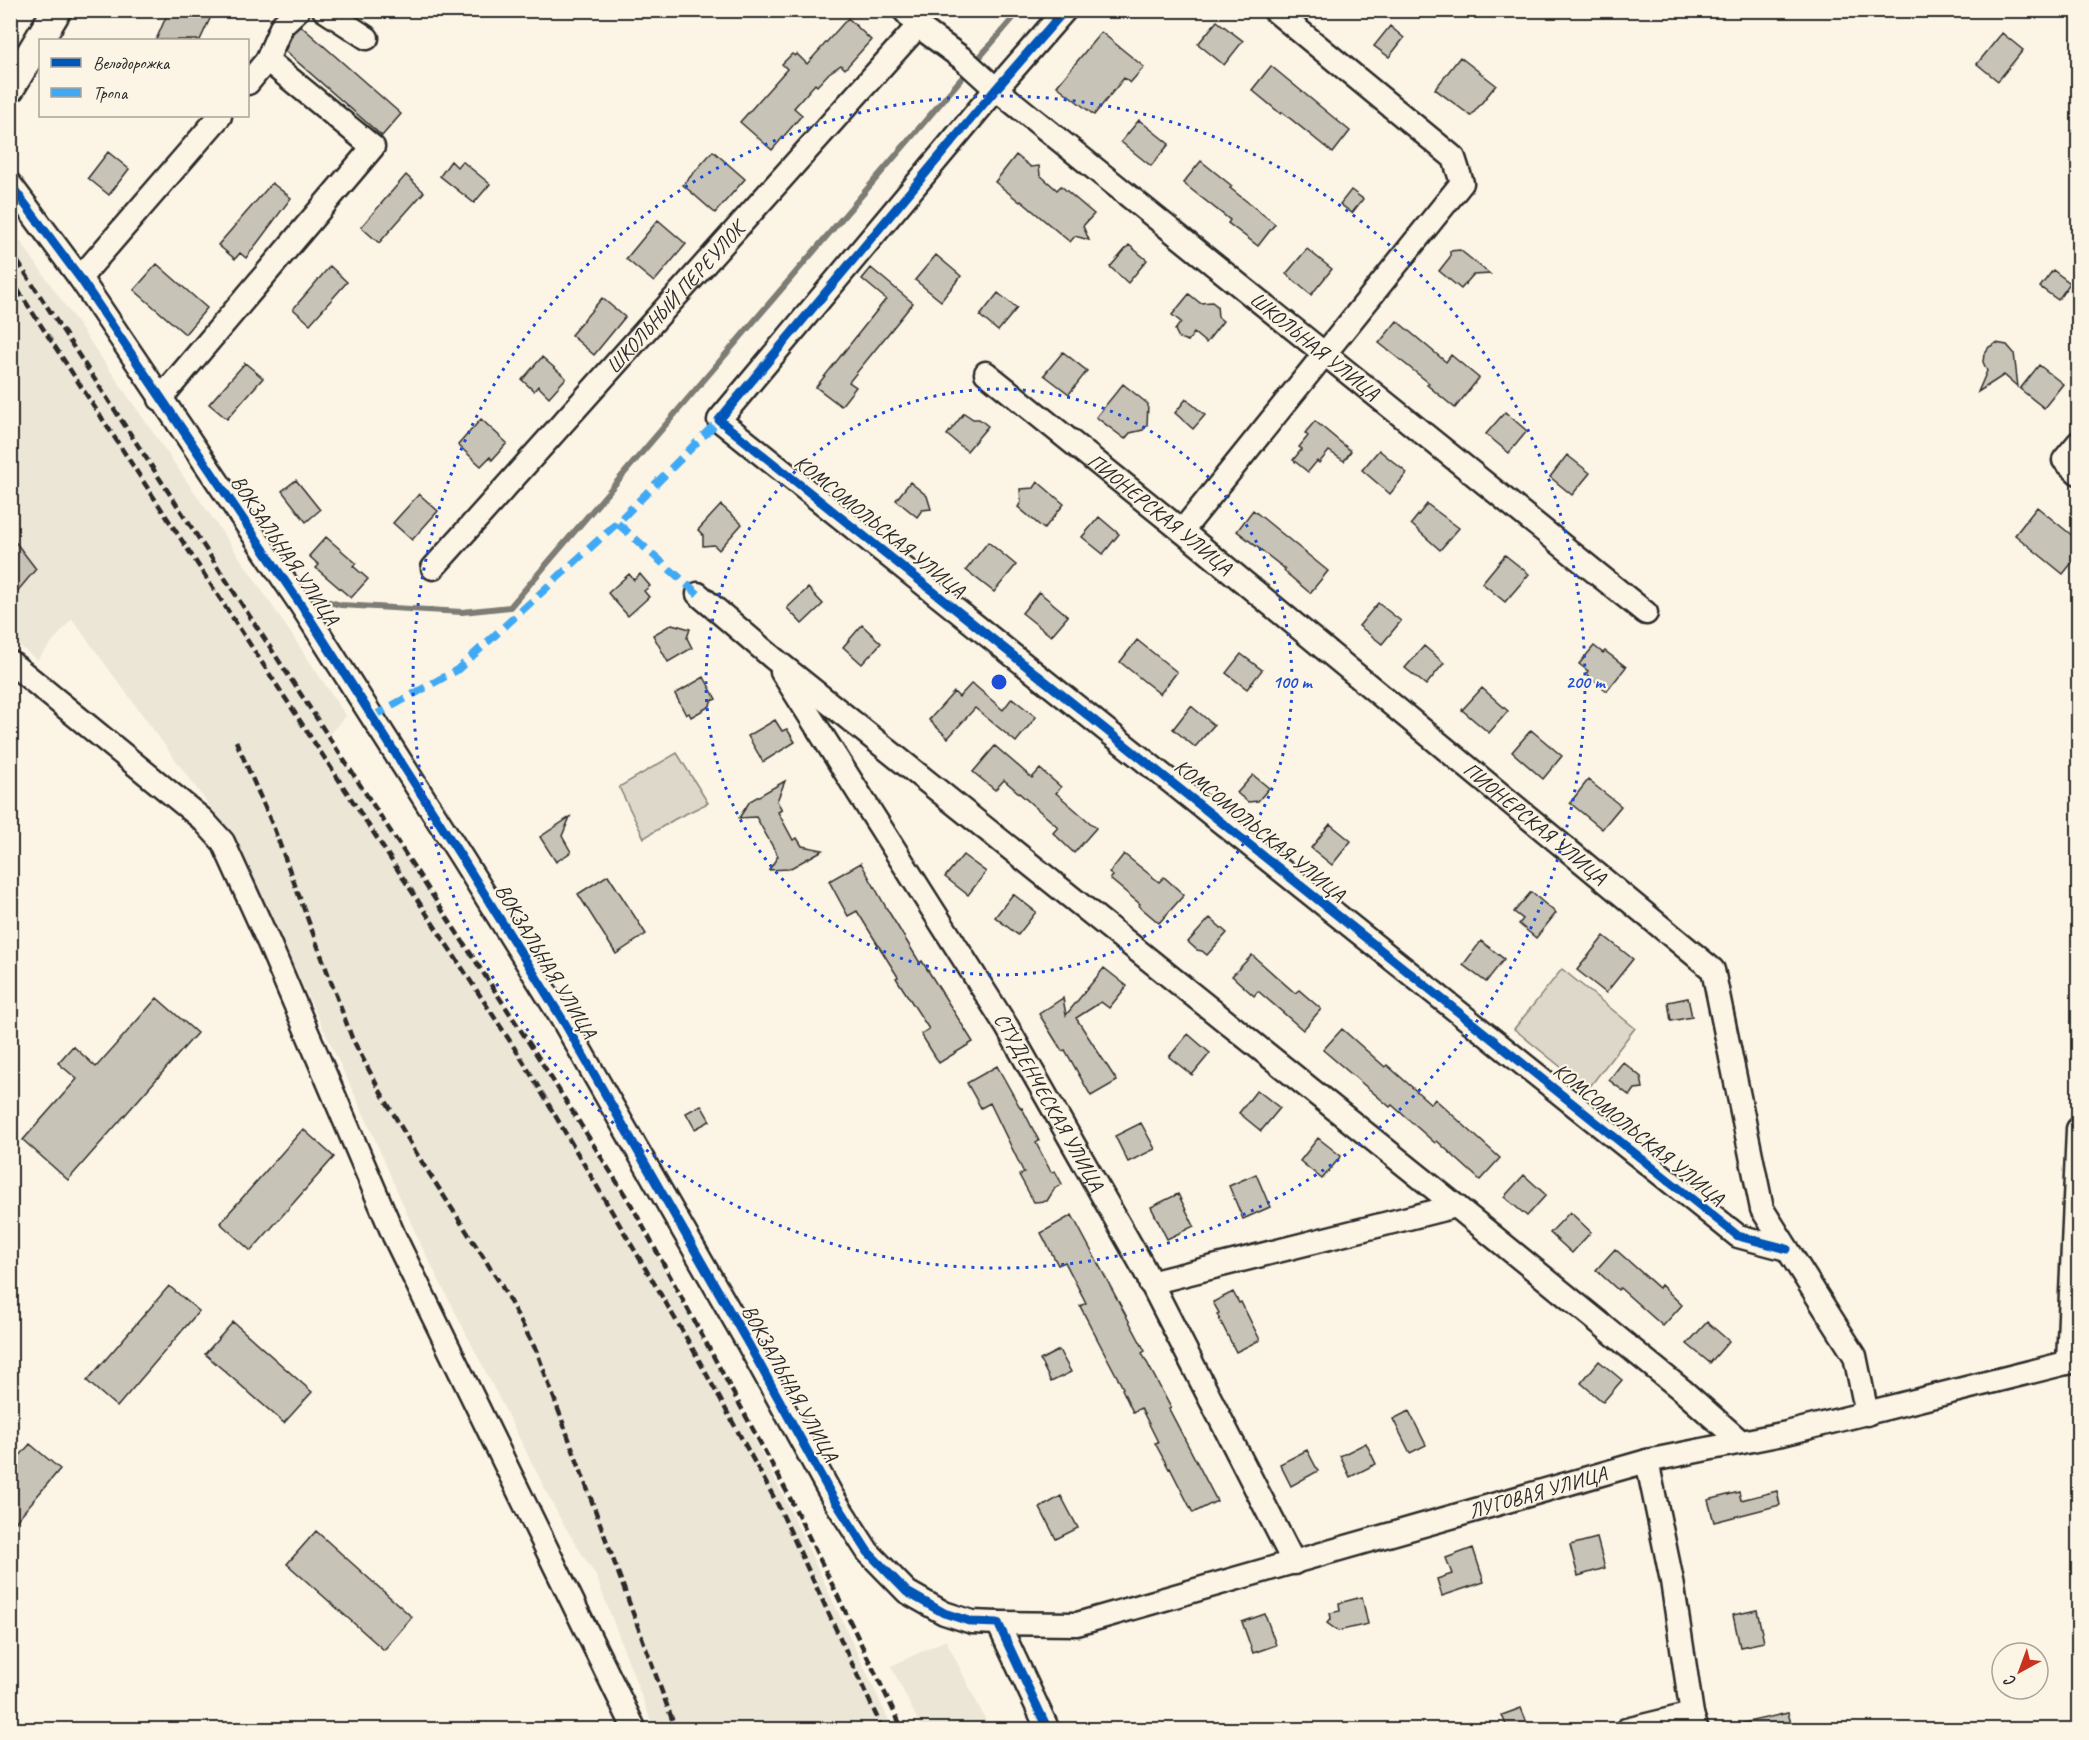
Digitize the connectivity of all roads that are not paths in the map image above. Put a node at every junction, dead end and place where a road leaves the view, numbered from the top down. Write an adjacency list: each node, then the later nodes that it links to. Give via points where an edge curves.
1 (57, 10): 7 (main road)
2 (298, 10): 10 (street, via 282,25)
3 (324, 10): 8 (street)
4 (1065, 10): 12 (street)
5 (1274, 10): 17 (street, via 1454,158 1462,183)
6 (911, 18): 12 (street, ШКОЛЬНАЯ УЛИЦА); 23 (street, ШКОЛЬНЫЙ ПЕРЕУЛОК)
7 (40, 39)
8 (367, 39)
9 (39, 40): 13 (main road)
10 (267, 60): 11 (street); 19 (street, via 373,147)
11 (249, 82)
12 (990, 84): 17 (street, ШКОЛЬНАЯ УЛИЦА); 30 (street, КОМСОМОЛЬСКАЯ УЛИЦА, via 719,420 1738,1236)
13 (10, 88)
14 (219, 117): 16 (street)
15 (10, 184): 16 (street, ВОКЗАЛЬНАЯ УЛИЦА)
16 (80, 278): 19 (street, ВОКЗАЛЬНАЯ УЛИЦА)
17 (1325, 354): 22 (street); 25 (street, ШКОЛЬНАЯ УЛИЦА)
18 (986, 374): 22 (street, ПИОНЕРСКАЯ УЛИЦА)
19 (160, 399): 37 (street, ВОКЗАЛЬНАЯ УЛИЦА, via 301,605 564,1022 832,1496 868,1552 907,1592 944,1613 972,1622)
20 (2079, 443): 21 (street, via 2064,460)
21 (2079, 473)
22 (1182, 531): 30 (street, ПИОНЕРСКАЯ УЛИЦА, via 1713,970 1762,1209)
23 (433, 568)
24 (698, 594): 26 (street)
25 (1646, 613)
26 (773, 658): 29 (street); 31 (street, СТУДЕНЧЕСКАЯ УЛИЦА, via 1007,1027)
27 (10, 662): 39 (street, via 202,819 223,842 394,1236)
28 (2079, 1129): 32 (street)
29 (1456, 1206): 31 (street); 34 (street)
30 (1787, 1249): 33 (street, ПИОНЕРСКАЯ УЛИЦА, via 1855,1356)
31 (1150, 1283): 36 (street, СТУДЕНЧЕСКАЯ УЛИЦА)
32 (2073, 1361): 33 (street, ЛУГОВАЯ УЛИЦА)
33 (1867, 1414): 34 (street, ЛУГОВАЯ УЛИЦА)
34 (1741, 1442): 35 (street, ЛУГОВАЯ УЛИЦА)
35 (1647, 1461): 36 (street, ЛУГОВАЯ УЛИЦА); 38 (street)
36 (1294, 1563): 37 (street, ЛУГОВАЯ УЛИЦА, via 1077,1624)
37 (998, 1623): 40 (street)
38 (1695, 1722): 41 (street)
39 (635, 1730)
40 (1048, 1730)
41 (1626, 1730)

